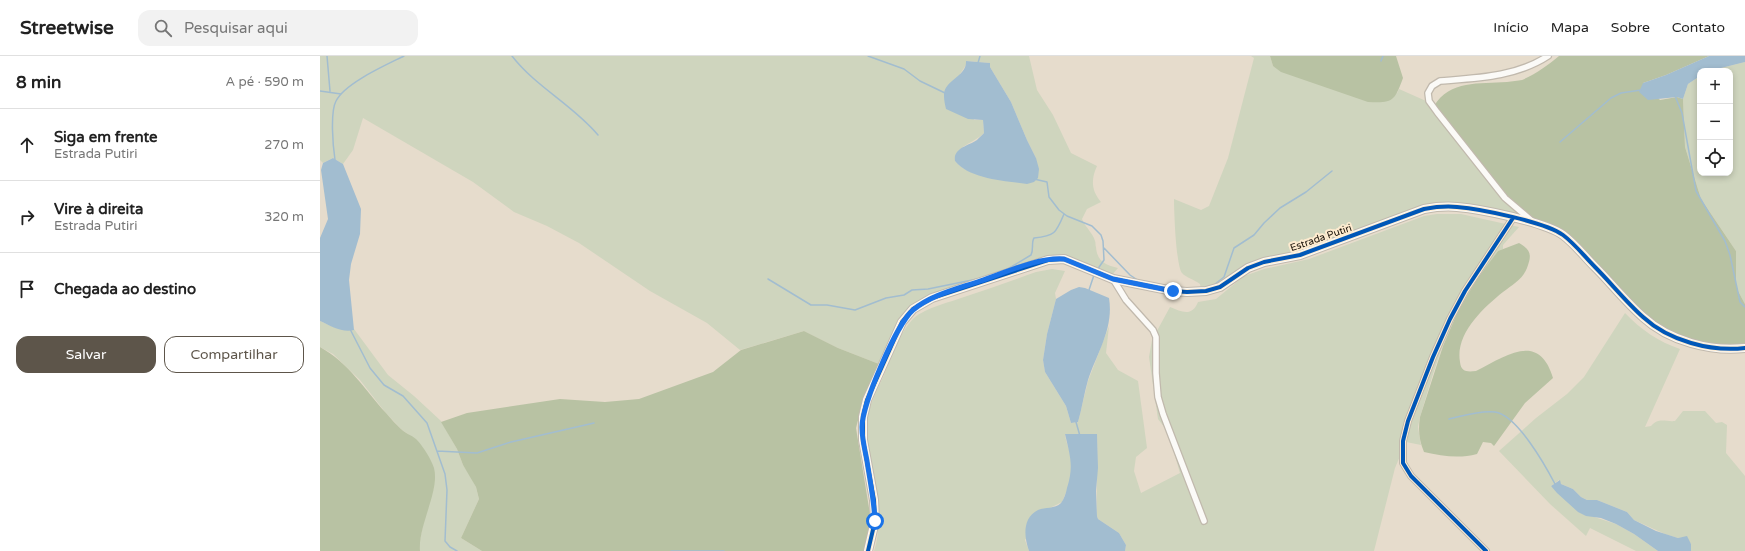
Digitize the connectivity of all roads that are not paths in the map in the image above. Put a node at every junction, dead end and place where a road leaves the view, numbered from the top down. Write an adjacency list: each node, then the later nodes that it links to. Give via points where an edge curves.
1 (1548, 56): 3 (street, via 1521,70 1496,76 1440,81 1432,86 1428,93 1429,101 1437,112 1505,198)
2 (1513, 218): 3 (street, Estrada Putiri); 4 (street, Estrada Putiri, via 1457,207 1424,209 1300,255 1248,268 1220,287 1206,291 1173,291); 8 (street, via 1465,291 1450,319 1408,421 1403,441 1403,463 1411,476)
3 (1536, 223): 5 (street, Estrada Putiri, via 1561,234 1574,244 1643,318 1673,337 1722,349)
4 (1113, 279): 6 (street, via 1126,300 1153,330 1156,337 1158,396); 7 (street, Estrada Putiri, via 1064,259 1048,260 932,298 907,316 896,334 867,400 863,417 863,440 874,500 875,521)
5 (1745, 348)
6 (1204, 521)
7 (868, 551)
8 (1486, 551)

